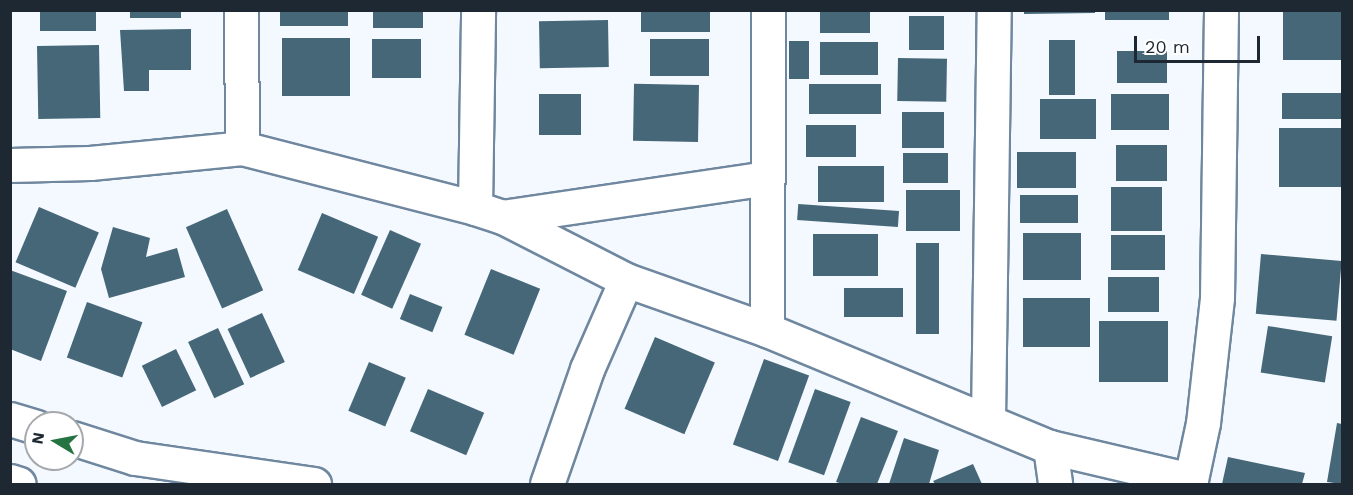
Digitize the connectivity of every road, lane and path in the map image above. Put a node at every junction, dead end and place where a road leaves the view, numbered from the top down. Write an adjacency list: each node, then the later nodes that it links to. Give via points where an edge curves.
1 (241, 10): 6 (street)
2 (478, 10): 9 (street)
3 (768, 10): 8 (street)
4 (994, 10): 12 (street)
5 (1221, 10): 17 (street, via 1218,298 1203,423)
6 (242, 148): 7 (street); 9 (street)
7 (10, 165)
8 (767, 178): 9 (street); 11 (street)
9 (489, 213): 10 (street)
10 (626, 280): 11 (street); 20 (street, via 587,369)
11 (767, 330): 12 (street)
12 (988, 420): 14 (street)
13 (84, 442): 15 (street)
14 (1050, 447): 17 (street); 21 (street)
15 (204, 478): 19 (street)
16 (10, 481): 18 (street)
17 (1191, 482)
18 (19, 484)
19 (314, 484)
20 (547, 484)
21 (1055, 484)

